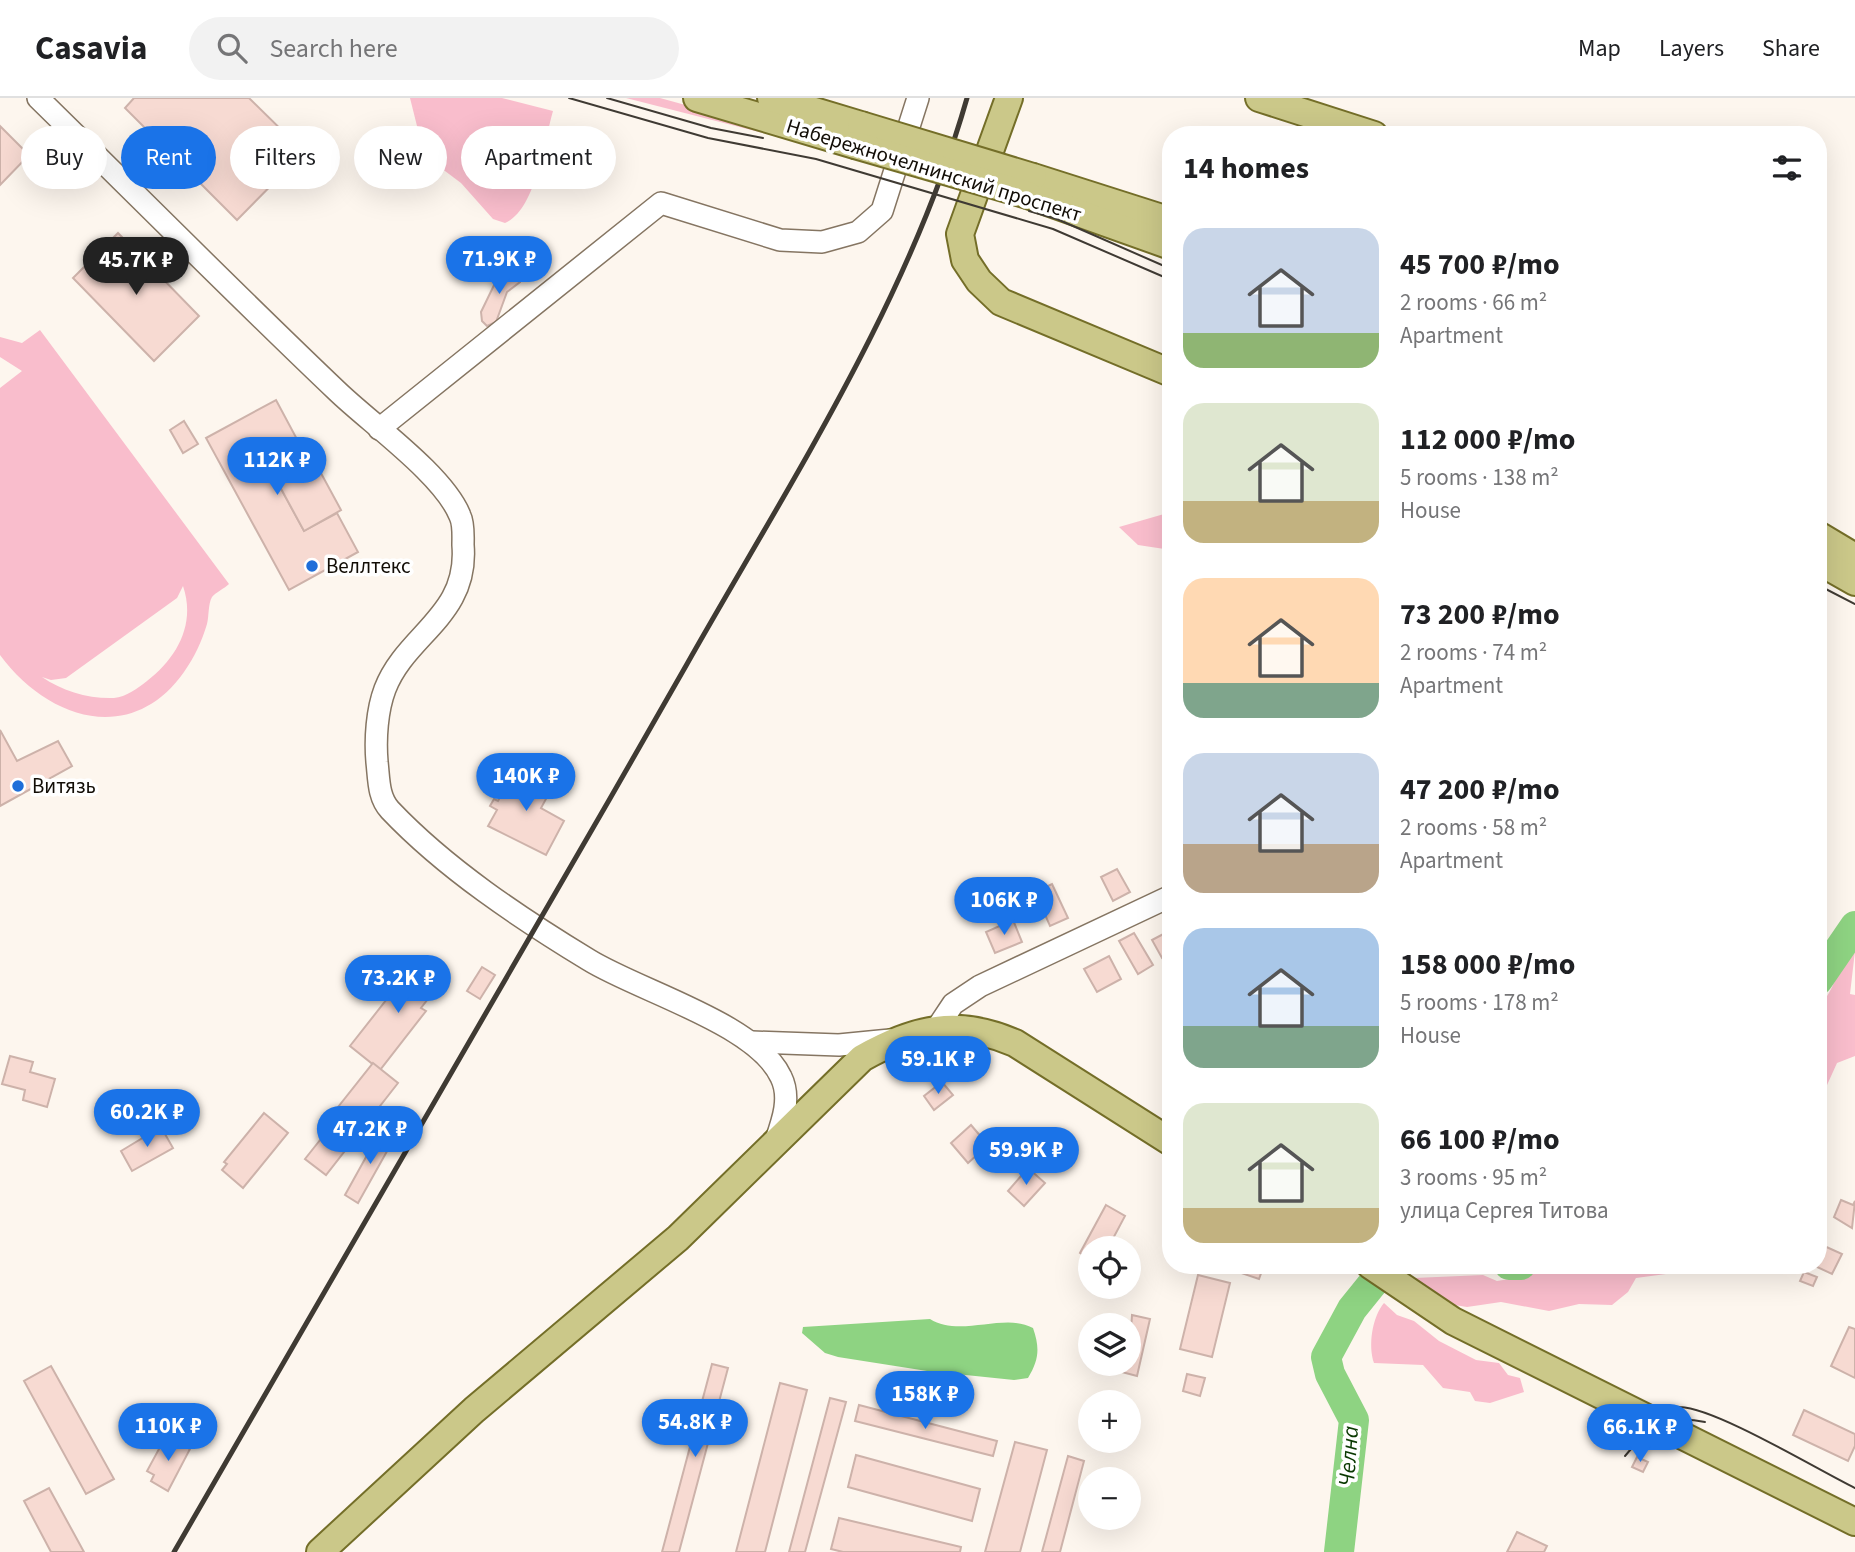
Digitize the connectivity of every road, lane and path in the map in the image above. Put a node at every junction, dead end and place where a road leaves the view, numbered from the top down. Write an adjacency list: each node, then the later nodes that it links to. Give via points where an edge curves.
1 (38, 98): 13 (street)
2 (697, 98): 8 (main road, Набережночелнинский проспект)
3 (771, 98): 8 (main road, Набережночелнинский проспект)
4 (918, 98): 13 (street, via 882,211 858,232 822,242 780,240 661,204)
5 (1009, 98): 12 (main road, via 960,234 965,260 1001,302)
6 (1259, 98): 7 (main road)
7 (1346, 126)
8 (858, 135): 9 (main road, Набережночелнинский проспект, bridge)
9 (1031, 186): 10 (main road, Набережночелнинский проспект); 11 (main road, Набережночелнинский проспект)
10 (1162, 219)
11 (1162, 242)
12 (1162, 369)
13 (379, 429): 21 (street, via 436,482 461,517 465,568 447,609 386,688 376,754 385,805 458,870 593,962)
14 (1827, 540): 15 (main road)
15 (1855, 556)
16 (1827, 566): 17 (main road)
17 (1855, 582)
18 (1162, 900): 19 (street, via 980,986 953,1004)
19 (935, 1031): 20 (main road); 22 (main road, via 975,1028 1015,1044)
20 (895, 1039): 21 (street, via 839,1045); 23 (main road, via 862,1058)
21 (752, 1042): 23 (street, via 782,1078 786,1104)
22 (1162, 1136)
23 (776, 1140): 26 (main road, via 678,1238 474,1410)
24 (1383, 1274): 25 (main road, via 1453,1321)
25 (1855, 1522)
26 (320, 1552)

